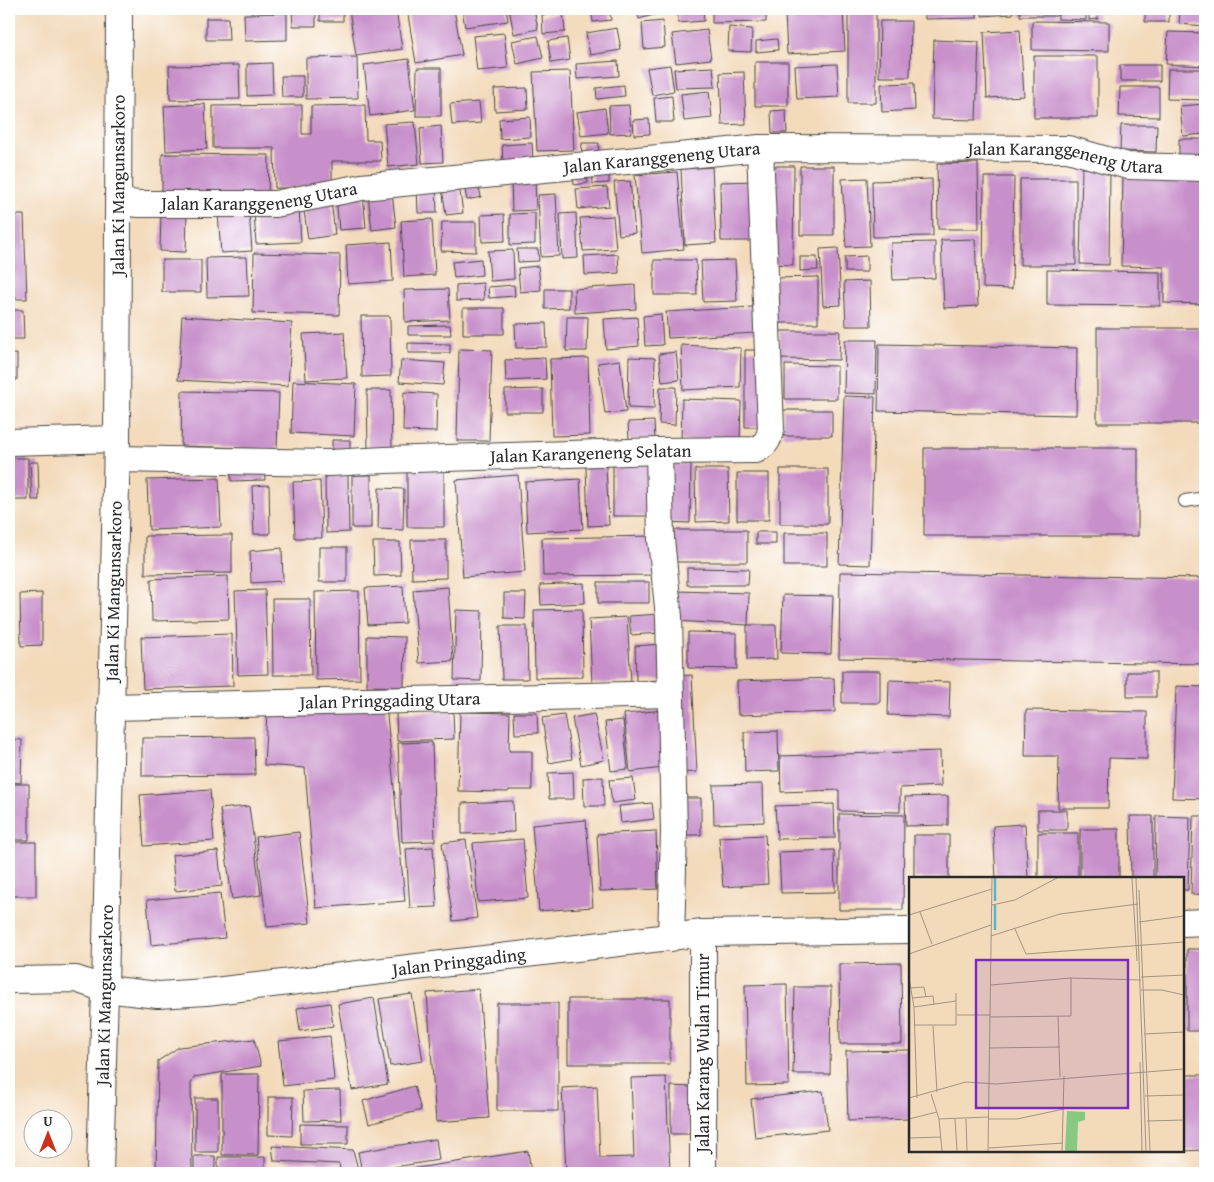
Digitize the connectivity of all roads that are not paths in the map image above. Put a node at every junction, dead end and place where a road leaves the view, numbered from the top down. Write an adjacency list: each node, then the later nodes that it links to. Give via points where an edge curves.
1 (119, 9): 4 (street, Jalan Ki Mangunsarkoro)
2 (760, 148): 3 (street, Jalan Karanggeneng Utara, via 1068,149 1128,166); 4 (street, Jalan Karanggeneng Utara, via 362,187 275,204); 7 (street, Jalan Karangeneng Selatan, via 770,436 756,450)
3 (1205, 168)
4 (118, 202): 6 (street, Jalan Ki Mangunsarkoro)
5 (21, 442): 6 (street, Jalan Karangeneng Selatan, via 75,440)
6 (117, 449): 7 (street, Jalan Karangeneng Selatan, via 330,463); 11 (street, Jalan Ki Mangunsarkoro)
7 (659, 451): 10 (street)
8 (1205, 498): 9 (lane)
9 (1185, 501)
10 (670, 694): 11 (street, Jalan Pringgading Utara); 16 (street, via 674,832)
11 (110, 707): 18 (street, Jalan Ki Mangunsarkoro)
12 (1205, 922): 13 (street)
13 (1184, 923)
14 (909, 930): 15 (street, Jalan Pringgading)
15 (703, 933): 16 (street, Jalan Pringgading); 20 (street, Jalan Karang Wulan Timur)
16 (671, 938): 18 (street, Jalan Pringgading, via 206,992 158,995)
17 (16, 980): 18 (street, Jalan Pringgading, via 76,979)
18 (106, 989): 19 (street, Jalan Ki Mangunsarkoro)
19 (100, 1173)
20 (703, 1173)

